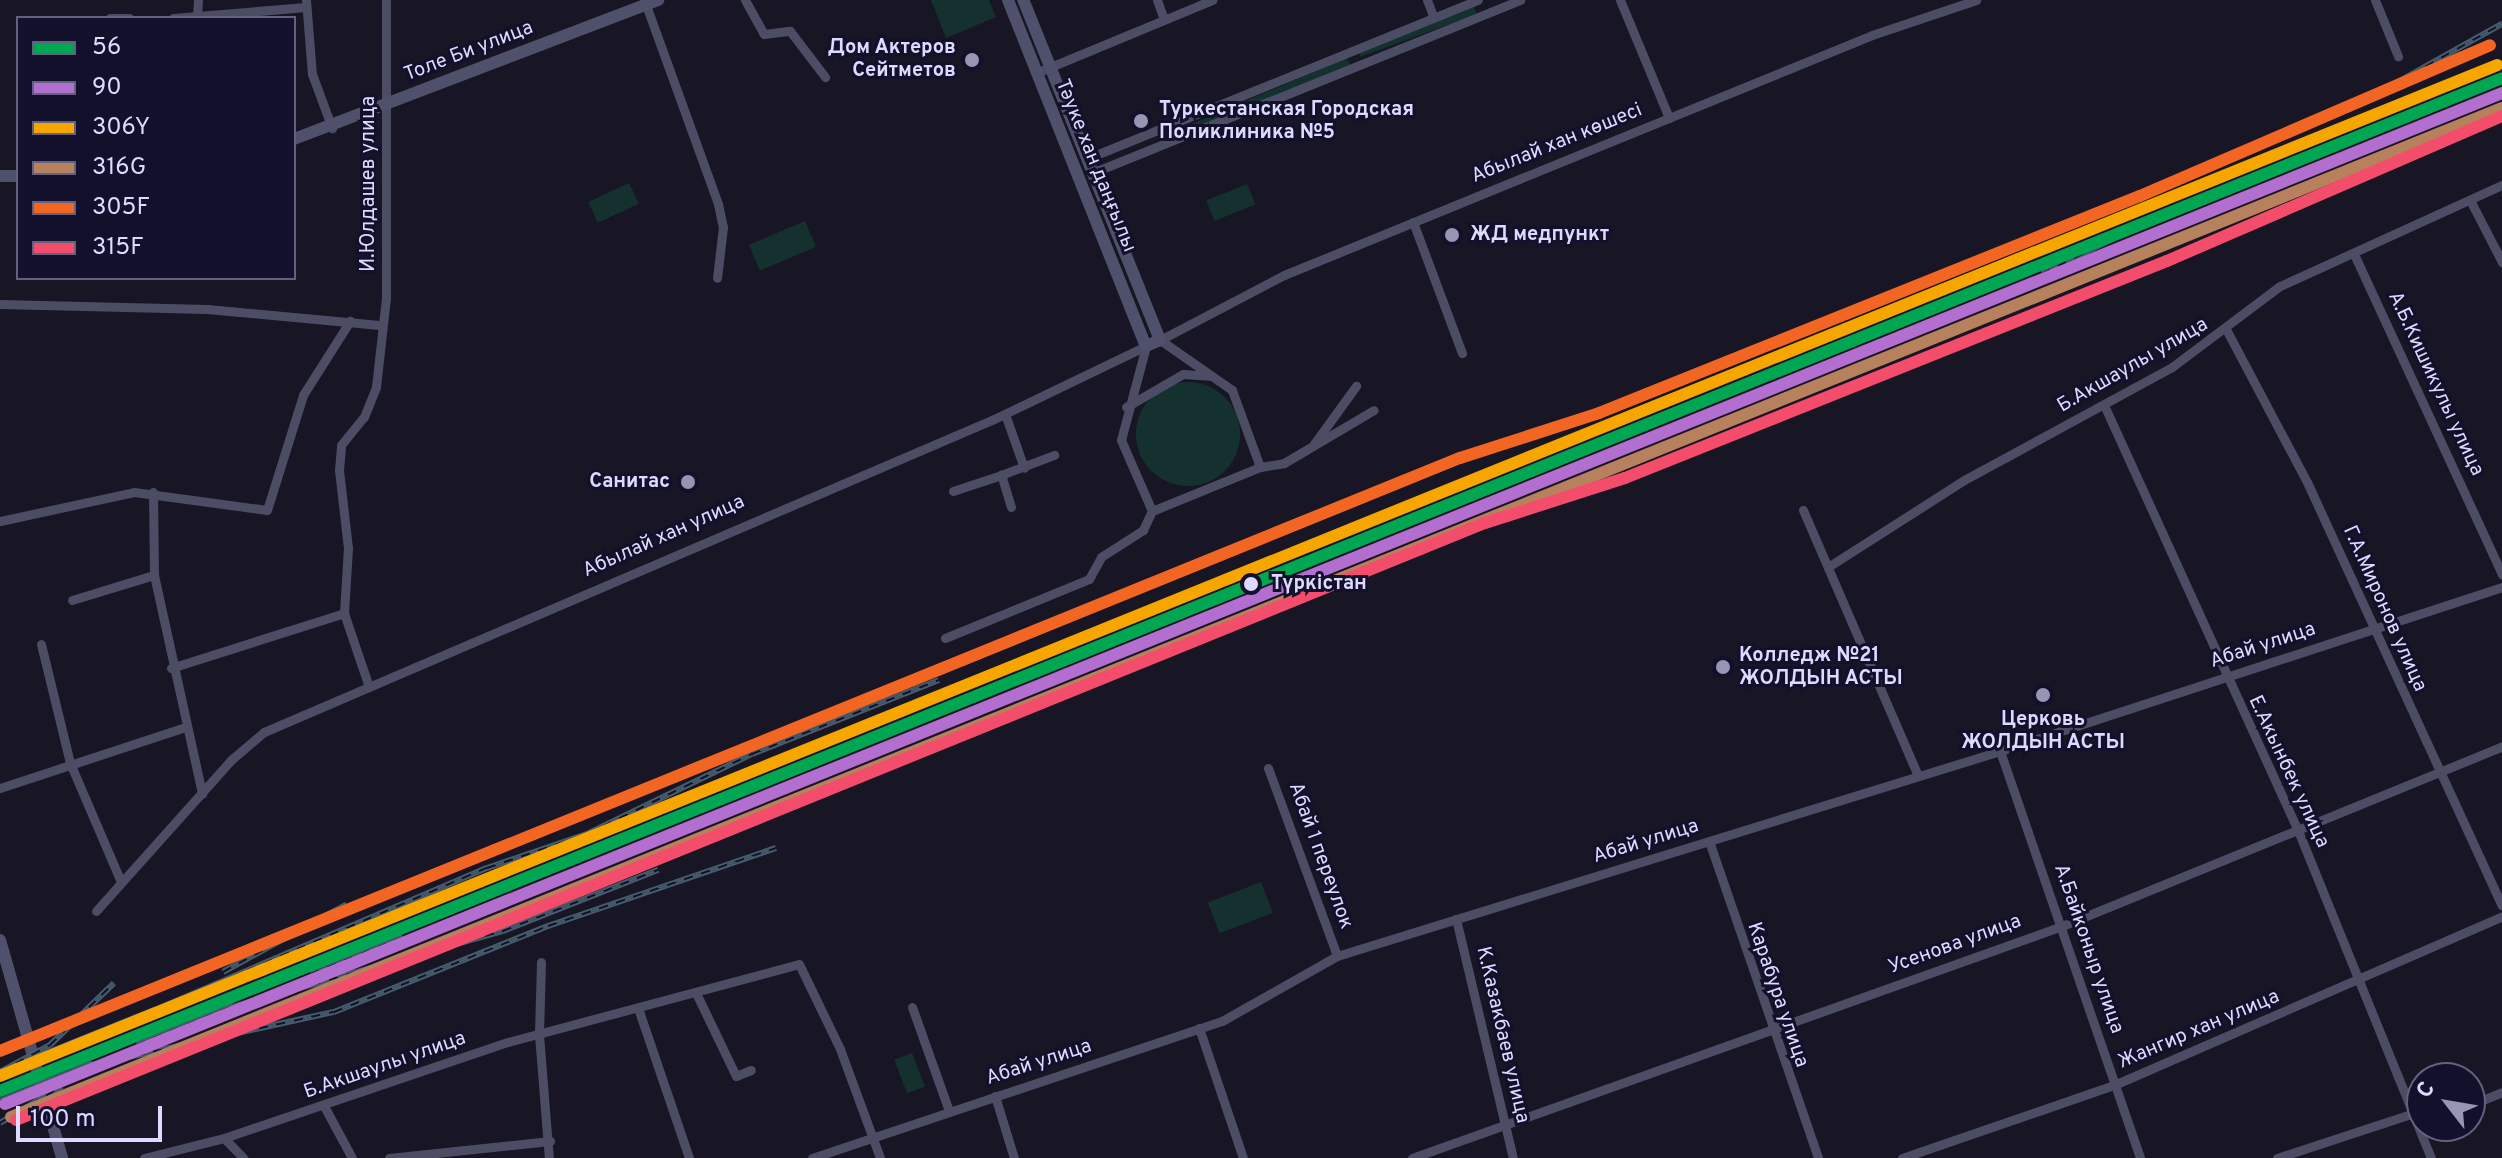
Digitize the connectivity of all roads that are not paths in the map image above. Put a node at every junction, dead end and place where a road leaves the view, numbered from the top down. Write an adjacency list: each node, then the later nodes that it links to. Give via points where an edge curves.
1 (386, 0): 22 (street, И.Юлдашев улица)
2 (745, 0): 21 (street, via 764,34 790,31)
3 (1008, 0): 20 (street, Тәуке хан даңғылы)
4 (1023, 0): 19 (street, Тәуке хан даңғылы)
5 (1157, 0): 17 (street)
6 (1212, 0): 17 (street)
7 (1427, 0): 16 (street)
8 (1478, 0): 16 (street)
9 (1520, 0): 27 (street)
10 (1620, 0): 23 (street)
11 (1976, 0): 23 (street, Абылай хан көшесі)
12 (2375, 0): 18 (street)
13 (652, 2): 22 (street, Толе Би улица); 33 (street, via 718,204 723,227)
14 (306, 4): 15 (street); 24 (street, via 312,74)
15 (205, 16)
16 (1434, 18): 26 (street)
17 (1164, 19): 19 (street)
18 (2398, 56)
19 (1049, 67): 20 (street); 26 (street, Тәуке хан даңғылы)
20 (1036, 73): 39 (street, Тәуке хан даңғылы)
21 (825, 77)
22 (387, 106): 24 (street, Толе Би улица); 36 (street, И.Юлдашев улица, via 390,256)
23 (1669, 118): 30 (street, Абылай хан көшесі)
24 (332, 128): 25 (street, Толе Би улица)
25 (296, 138)
26 (1086, 159): 27 (street, Тәуке хан даңғылы)
27 (1092, 173): 38 (street, Тәуке хан даңғылы)
28 (2502, 185): 29 (street, Б.Акшаулы улица)
29 (2471, 202): 31 (street, Б.Акшаулы улица); 32 (street)
30 (1413, 222): 38 (street, Абылай хан көшесі, via 1284,275); 40 (street)
31 (2354, 254): 37 (street, Б.Акшаулы улица, via 2280,286); 59 (street, А.Б.Кишикулы улица)
32 (2502, 262)
33 (717, 278)
34 (0, 304): 35 (street, via 207,309)
35 (350, 321): 36 (street); 53 (street, via 303,395 267,510)
36 (379, 325): 63 (street, И.Юлдашев улица, via 376,387 341,445 348,548)
37 (2227, 331): 43 (street, Б.Акшаулы улица); 64 (street, Г.А.Миронов улица, via 2307,482)
38 (1160, 340): 39 (street, Абылай хан улица); 41 (street)
39 (1146, 346): 44 (street); 46 (street, Абылай хан улица)
40 (1462, 353)
41 (1221, 380): 44 (street, via 1183,374 1146,390); 49 (street, via 1249,425)
42 (1356, 386): 47 (street)
43 (2104, 405): 58 (street, Б.Акшаулы улица, via 1964,480); 68 (street, Е.Акынбек улица)
44 (1126, 407): 56 (street, via 1121,440)
45 (1374, 410): 47 (street)
46 (1005, 414): 50 (street); 69 (street, Абылай хан улица)
47 (1312, 447): 49 (street)
48 (1054, 455): 50 (street)
49 (1260, 467): 56 (street)
50 (1024, 468): 51 (street)
51 (1001, 475): 52 (street); 54 (street)
52 (953, 491)
53 (153, 492): 57 (street); 60 (street)
54 (1011, 507)
55 (1803, 510): 58 (street)
56 (1152, 511): 65 (street, via 1143,530 1107,551 1089,579)
57 (0, 521)
58 (1828, 567): 76 (street)
59 (2502, 574)
60 (154, 575): 62 (street); 67 (street)
61 (2502, 587): 64 (street, Абай улица)
62 (72, 600)
63 (344, 613): 67 (street); 69 (street, И.Юлдашев улица)
64 (2371, 630): 68 (street, Абай улица); 75 (street, Г.А.Миронов улица)
65 (945, 638)
66 (41, 644): 73 (street)
67 (171, 668): 70 (street)
68 (2224, 678): 72 (street, Абай улица); 79 (street, Е.Акынбек улица)
69 (369, 687): 78 (street, Абылай хан улица, via 264,732)
70 (186, 727): 73 (street); 78 (street)
71 (2502, 746): 75 (street, Усенова улица)
72 (2000, 751): 76 (street, Абай улица); 86 (street, А.Байконыр улица)
73 (70, 763): 77 (street); 81 (street)
74 (1268, 768): 88 (street, Абай 1 переулок)
75 (2440, 773): 79 (street, Усенова улица); 82 (street, Г.А.Миронов улица)
76 (1918, 776): 80 (street, Абай улица)
77 (0, 788)
78 (202, 794): 81 (street, Абылай хан улица)
79 (2297, 828): 86 (street, Усенова улица); 90 (street, Е.Акынбек улица)
80 (1709, 841): 85 (street, Абай улица); 95 (street, Карабура улица)
81 (121, 882): 83 (street, Абылай хан улица)
82 (2502, 905)
83 (96, 911)
84 (2502, 916): 90 (street, Жангир хан улица)
85 (1456, 919): 88 (street, Абай улица); 104 (street, К.Казакбаев улица)
86 (2062, 926): 95 (street, Усенова улица); 98 (street, А.Байконыр улица)
87 (0, 940): 108 (street)
88 (1337, 956): 94 (street, Абай улица)
89 (541, 962): 96 (street)
90 (2358, 981): 98 (street, Жангир хан улица); 100 (street, Е.Акынбек улица)
91 (696, 993): 93 (street, Б.Акшаулы улица); 97 (street, via 736,1076); 105 (street, Б.Акшаулы улица, via 799,964)
92 (912, 1007): 102 (street)
93 (639, 1011): 96 (street, Б.Акшаулы улица); 114 (street)
94 (1199, 1028): 99 (street, Абай улица); 118 (street)
95 (1769, 1030): 104 (street, Усенова улица); 121 (street, Карабура улица)
96 (539, 1035): 101 (street, Б.Акшаулы улица); 107 (street)
97 (751, 1070)
98 (2114, 1085): 122 (street, Жангир хан улица); 123 (street, А.Байконыр улица)
99 (995, 1096): 102 (street, Абай улица); 117 (street)
100 (2406, 1101)
101 (324, 1106): 106 (street, Б.Акшаулы улица); 111 (street)
102 (949, 1111): 105 (street, Абай улица)
103 (2406, 1116): 124 (street)
104 (1503, 1127): 119 (street, Усенова улица); 120 (street, К.Казакбаев улица)
105 (875, 1136): 115 (street, Абай улица); 116 (street)
106 (224, 1138): 109 (street, Б.Акшаулы улица); 110 (street)
107 (550, 1141): 112 (street); 113 (street)
108 (62, 1158)
109 (144, 1158)
110 (243, 1158)
111 (352, 1158)
112 (389, 1158)
113 (549, 1158)
114 (689, 1158)
115 (812, 1158)
116 (880, 1158)
117 (1014, 1158)
118 (1243, 1158)
119 (1412, 1158)
120 (1513, 1158)
121 (1818, 1158)
122 (1902, 1158)
123 (2140, 1158)
124 (2277, 1158)

